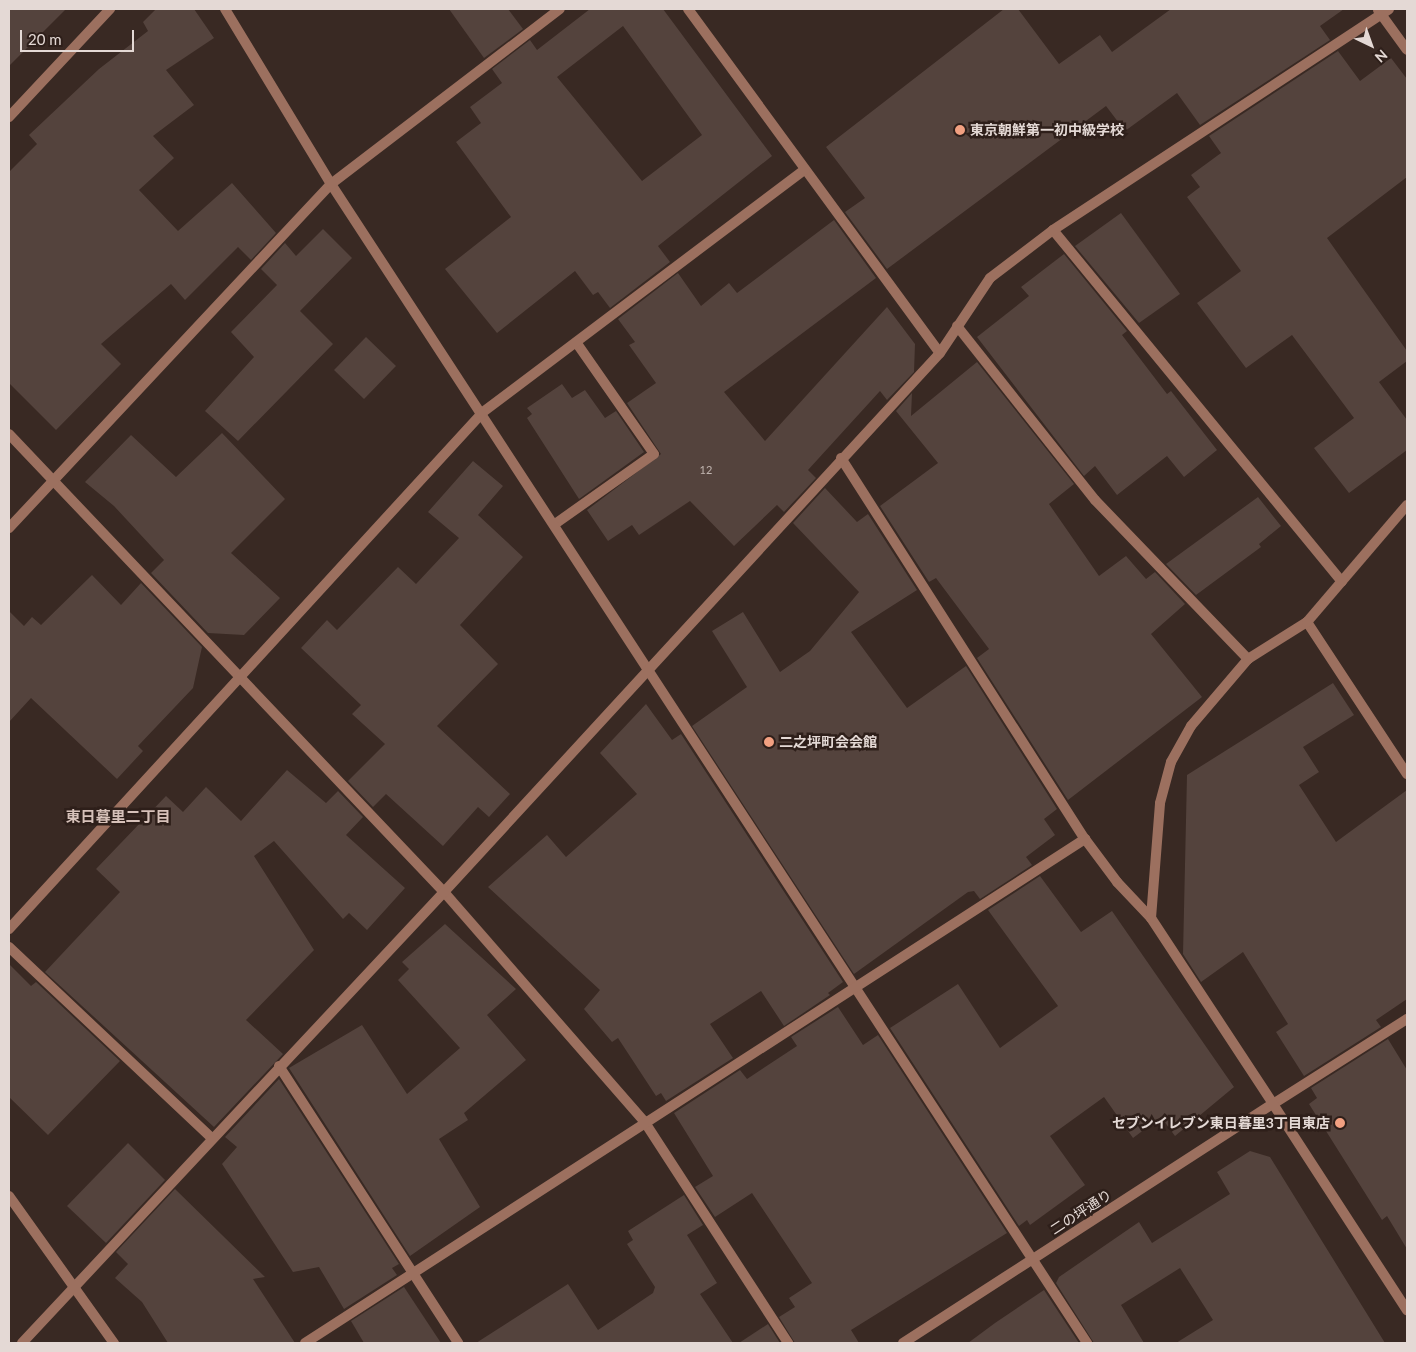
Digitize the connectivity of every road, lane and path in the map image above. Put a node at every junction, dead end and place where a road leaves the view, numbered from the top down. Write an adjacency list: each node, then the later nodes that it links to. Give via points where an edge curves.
1 (110, 9): 7 (street)
2 (224, 9): 9 (street)
3 (560, 9): 9 (street)
4 (688, 9): 8 (street)
5 (1382, 10): 6 (street); 10 (street)
6 (1407, 50)
7 (9, 118)
8 (805, 170): 12 (street); 13 (street)
9 (331, 184): 14 (street); 17 (street)
10 (1053, 230): 11 (street, via 990,278); 21 (street)
11 (957, 326): 13 (street); 23 (street, via 1095,500)
12 (576, 342): 14 (street); 19 (street, via 654,454)
13 (940, 353): 16 (street)
14 (483, 412): 19 (street); 25 (street)
15 (9, 434): 17 (street)
16 (841, 458): 24 (street); 27 (street)
17 (51, 482): 20 (street); 25 (street)
18 (1407, 505): 21 (street)
19 (555, 524): 24 (street)
20 (9, 528)
21 (1342, 582): 22 (street)
22 (1307, 622): 23 (street); 26 (street)
23 (1248, 659): 29 (street, via 1191,726 1171,762 1160,802)
24 (649, 668): 28 (street); 32 (street)
25 (240, 678): 28 (street); 30 (street)
26 (1407, 774)
27 (1085, 839): 29 (street, via 1117,882); 32 (street)
28 (444, 892): 34 (street); 36 (street)
29 (1151, 918): 35 (street)
30 (9, 929)
31 (9, 947): 37 (street)
32 (857, 988): 36 (street); 39 (street)
33 (1407, 1019): 35 (street, 二の坪通り)
34 (278, 1066): 37 (street); 40 (street)
35 (1273, 1104): 39 (street, 二の坪通り); 42 (street)
36 (644, 1121): 40 (street); 47 (street)
37 (212, 1138): 41 (street)
38 (9, 1196): 41 (street)
39 (1033, 1259): 48 (street, 二の坪通り); 49 (street)
40 (413, 1274): 45 (street); 46 (street)
41 (75, 1285): 43 (street); 44 (street)
42 (1407, 1310)
43 (22, 1343)
44 (114, 1343)
45 (305, 1343)
46 (458, 1343)
47 (788, 1343)
48 (903, 1343)
49 (1087, 1343)

